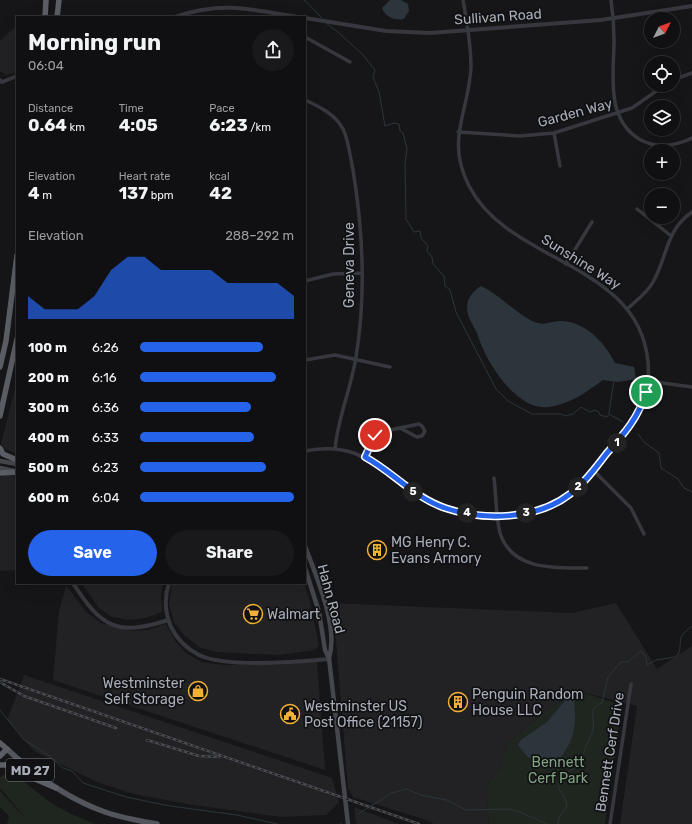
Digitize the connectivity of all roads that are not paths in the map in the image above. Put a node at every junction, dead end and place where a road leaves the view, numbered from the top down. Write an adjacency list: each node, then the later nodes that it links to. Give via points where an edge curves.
1 (46, 0): 7 (highway)
2 (59, 0): 8 (highway)
3 (463, 0): 14 (street, Sunshine Way)
4 (611, 0): 13 (street)
5 (692, 6): 13 (street, Sullivan Road)
6 (268, 12): 9 (street, via 220,7 196,10); 10 (street); 11 (street)
7 (45, 16)
8 (57, 16)
9 (178, 16)
10 (270, 16)
11 (291, 16)
12 (306, 18): 14 (street, Sullivan Road, via 400,33)
13 (614, 19): 14 (street, Sullivan Road); 23 (street, via 613,86)
14 (467, 31): 24 (street, Sunshine Way, via 470,72)
15 (306, 39): 16 (street)
16 (350, 62)
17 (692, 73): 19 (street)
18 (16, 76): 20 (street)
19 (680, 77)
20 (1, 82)
21 (655, 92): 23 (street, Garden Way, via 640,103)
22 (306, 101): 34 (street, Geneva Drive, via 331,114 345,134 360,214)
23 (618, 113): 25 (street, Garden Way); 26 (street, via 629,130 648,144 673,144)
24 (458, 132): 25 (street, Garden Way, via 520,136); 33 (street, Sunshine Way, via 462,170 480,203 502,225)
25 (554, 133): 27 (street)
26 (692, 138)
27 (560, 166)
28 (637, 209): 31 (street)
29 (692, 212): 31 (street, via 682,219)
30 (592, 222): 33 (street)
31 (670, 235): 36 (street, via 654,281 646,293)
32 (16, 263): 40 (highway)
33 (566, 264): 36 (street, Sunshine Way, via 606,288)
34 (361, 273): 35 (street, via 333,274); 38 (street, Geneva Drive, via 360,329)
35 (306, 281)
36 (627, 309): 42 (street, Sunshine Way, via 644,339 648,359)
37 (16, 344): 44 (highway)
38 (356, 359): 39 (street, via 336,356); 41 (street); 47 (street, Geneva Drive, via 339,421)
39 (306, 360)
40 (0, 367)
41 (390, 367)
42 (648, 381): 43 (street); 54 (street, Sunshine Way, via 643,401 632,424)
43 (692, 387)
44 (0, 416)
45 (400, 428): 45 (street, via 419,424 425,431 417,438); 49 (street, via 375,435)
46 (0, 448): 50 (highway, via 4,454)
47 (335, 449): 48 (street, Sunshine Way); 49 (street, Sunshine Way)
48 (306, 450)
49 (365, 457): 59 (street, Sunshine Way, via 411,491 434,504 464,513)
50 (16, 460)
51 (0, 461): 52 (main road)
52 (16, 464)
53 (0, 468): 55 (main road)
54 (593, 470): 59 (street, Sunshine Way, via 575,490 555,503 531,512); 60 (street, via 631,508)
55 (16, 472)
56 (16, 472): 57 (highway)
57 (0, 473)
58 (494, 478): 59 (street)
59 (498, 515): 62 (street, via 502,538 521,560 540,566)
60 (644, 534)
61 (306, 549): 67 (main road, Hahn Road, via 328,622 332,648)
62 (587, 568)
63 (306, 571): 67 (main road, Hahn Road, via 319,612 325,650)
64 (74, 584): 66 (street, via 90,609 109,623 125,628 137,628)
65 (169, 584): 66 (street, via 165,601)
66 (168, 620): 67 (street, via 183,644 211,659 292,662)
67 (329, 658): 75 (main road, Hahn Road)
68 (631, 684): 76 (street, Bennett Cerf Drive)
69 (3, 747): 70 (highway); 72 (main road, MD 27)
70 (0, 756)
71 (0, 766): 72 (highway, via 12,765)
72 (56, 788): 73 (main road, MD 27, via 90,807)
73 (127, 821): 74 (main road, MD 27)
74 (157, 824)
75 (348, 824)
76 (610, 824)

